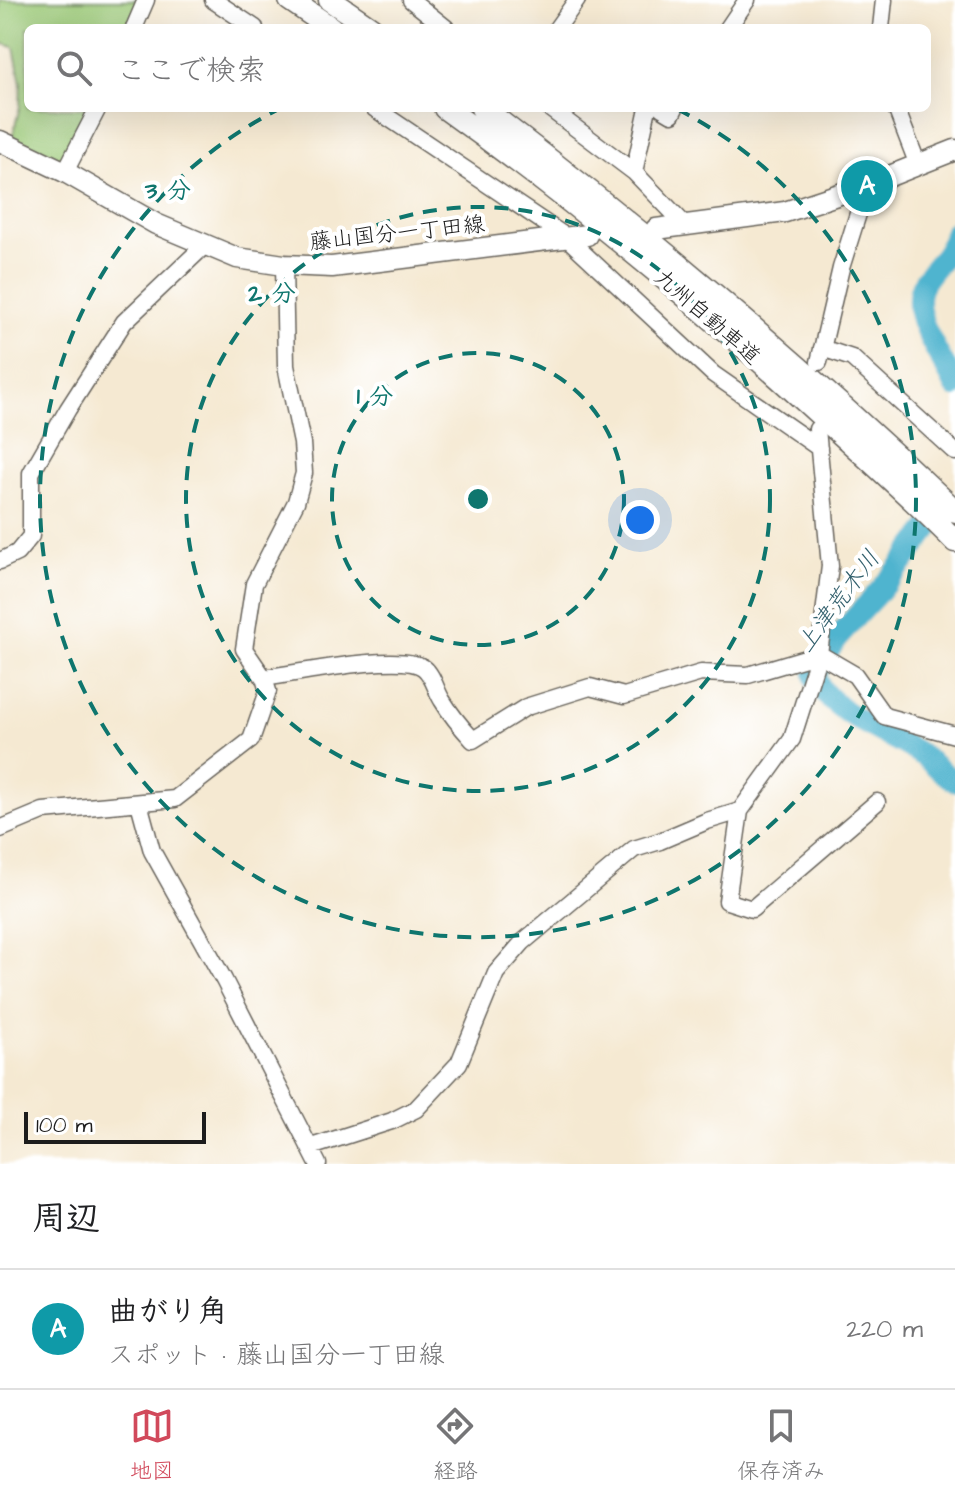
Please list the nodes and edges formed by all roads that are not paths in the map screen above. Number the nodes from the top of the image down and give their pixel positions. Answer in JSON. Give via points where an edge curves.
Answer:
{"nodes":[{"id":1,"x":146,"y":0,"type":"edge"},
{"id":2,"x":213,"y":0,"type":"edge"},
{"id":3,"x":290,"y":0,"type":"edge"},
{"id":4,"x":330,"y":0,"type":"edge"},
{"id":5,"x":411,"y":0,"type":"edge"},
{"id":6,"x":577,"y":0,"type":"edge"},
{"id":7,"x":747,"y":0,"type":"edge"},
{"id":8,"x":884,"y":0,"type":"edge"},
{"id":9,"x":136,"y":24,"type":"edge"},
{"id":10,"x":249,"y":24,"type":"edge"},
{"id":11,"x":325,"y":24,"type":"edge"},
{"id":12,"x":365,"y":24,"type":"edge"},
{"id":13,"x":441,"y":24,"type":"edge"},
{"id":14,"x":560,"y":24,"type":"edge"},
{"id":15,"x":731,"y":24,"type":"edge"},
{"id":16,"x":881,"y":24,"type":"edge"},
{"id":17,"x":96,"y":112,"type":"edge"},
{"id":18,"x":380,"y":112,"type":"edge"},
{"id":19,"x":450,"y":112,"type":"edge"},
{"id":20,"x":487,"y":112,"type":"edge"},
{"id":21,"x":554,"y":112,"type":"edge"},
{"id":22,"x":647,"y":112,"type":"edge"},
{"id":23,"x":898,"y":112,"type":"edge"},
{"id":24,"x":0,"y":141,"type":"edge"},
{"id":25,"x":955,"y":150,"type":"edge"},
{"id":26,"x":918,"y":165,"type":"junction"},
{"id":27,"x":65,"y":172,"type":"junction"},
{"id":28,"x":634,"y":172,"type":"junction"},
{"id":29,"x":867,"y":185,"type":"junction"},
{"id":30,"x":686,"y":226,"type":"junction"},
{"id":31,"x":656,"y":229,"type":"dead end"},
{"id":32,"x":587,"y":235,"type":"dead end"},
{"id":33,"x":566,"y":237,"type":"junction"},
{"id":34,"x":205,"y":245,"type":"junction"},
{"id":35,"x":284,"y":265,"type":"junction"},
{"id":36,"x":817,"y":429,"type":"dead end"},
{"id":37,"x":819,"y":448,"type":"junction"},
{"id":38,"x":955,"y":452,"type":"edge"},
{"id":39,"x":955,"y":511,"type":"edge"},
{"id":40,"x":955,"y":541,"type":"edge"},
{"id":41,"x":0,"y":561,"type":"edge"},
{"id":42,"x":819,"y":654,"type":"junction"},
{"id":43,"x":264,"y":678,"type":"junction"},
{"id":44,"x":955,"y":735,"type":"edge"},
{"id":45,"x":877,"y":802,"type":"dead end"},
{"id":46,"x":139,"y":803,"type":"junction"},
{"id":47,"x":740,"y":811,"type":"junction"},
{"id":48,"x":0,"y":829,"type":"edge"},
{"id":49,"x":311,"y":1147,"type":"junction"},
{"id":50,"x":318,"y":1164,"type":"edge"}],
"edges":[{"from":1,"to":9,"type":"street"},
{"from":2,"to":10,"type":"street"},
{"from":3,"to":11,"type":"highway"},
{"from":4,"to":12,"type":"highway"},
{"from":5,"to":13,"type":"street"},
{"from":6,"to":14,"type":"street"},
{"from":7,"to":15,"type":"street"},
{"from":8,"to":16,"type":"street"},
{"from":17,"to":27,"type":"street"},
{"from":18,"to":33,"type":"street"},
{"from":19,"to":40,"type":"highway","name":"九州自動車道","via":[[649,266],[763,363]]},
{"from":20,"to":39,"type":"highway","name":"九州自動車道","via":[[778,347]]},
{"from":21,"to":28,"type":"street"},
{"from":22,"to":28,"type":"street"},
{"from":23,"to":26,"type":"street"},
{"from":24,"to":27,"type":"main road","name":"藤山国分一丁田線"},
{"from":25,"to":26,"type":"main road"},
{"from":26,"to":29,"type":"main road"},
{"from":27,"to":34,"type":"main road","name":"藤山国分一丁田線","via":[[156,224]]},
{"from":28,"to":30,"type":"street"},
{"from":29,"to":30,"type":"main road","via":[[785,212]]},
{"from":29,"to":38,"type":"street","via":[[821,355],[852,358]]},
{"from":30,"to":31,"type":"main road"},
{"from":32,"to":33,"type":"main road","name":"藤山国分一丁田線"},
{"from":33,"to":35,"type":"main road","name":"藤山国分一丁田線","via":[[332,267]]},
{"from":33,"to":37,"type":"street","via":[[713,374]]},
{"from":34,"to":35,"type":"main road","name":"藤山国分一丁田線","via":[[237,258]]},
{"from":34,"to":41,"type":"street","via":[[124,322],[31,473],[31,536],[17,553]]},
{"from":35,"to":43,"type":"street","via":[[286,366],[304,473],[296,502],[254,584],[244,649]]},
{"from":36,"to":37,"type":"street"},
{"from":37,"to":42,"type":"street","via":[[830,566]]},
{"from":42,"to":43,"type":"street","via":[[748,675],[701,673],[624,696],[590,687],[526,707],[473,740],[440,698],[426,669],[414,662],[392,660]]},
{"from":42,"to":44,"type":"street","via":[[855,675],[884,716]]},
{"from":42,"to":47,"type":"street","via":[[792,739]]},
{"from":43,"to":46,"type":"street","via":[[268,691],[251,740],[175,799]]},
{"from":45,"to":47,"type":"street","via":[[752,909],[727,901]]},
{"from":46,"to":48,"type":"street","via":[[43,811]]},
{"from":46,"to":49,"type":"street","via":[[152,851]]},
{"from":47,"to":49,"type":"street","via":[[634,849],[523,942],[496,973],[459,1063],[416,1109]]},
{"from":49,"to":50,"type":"street"}]}
